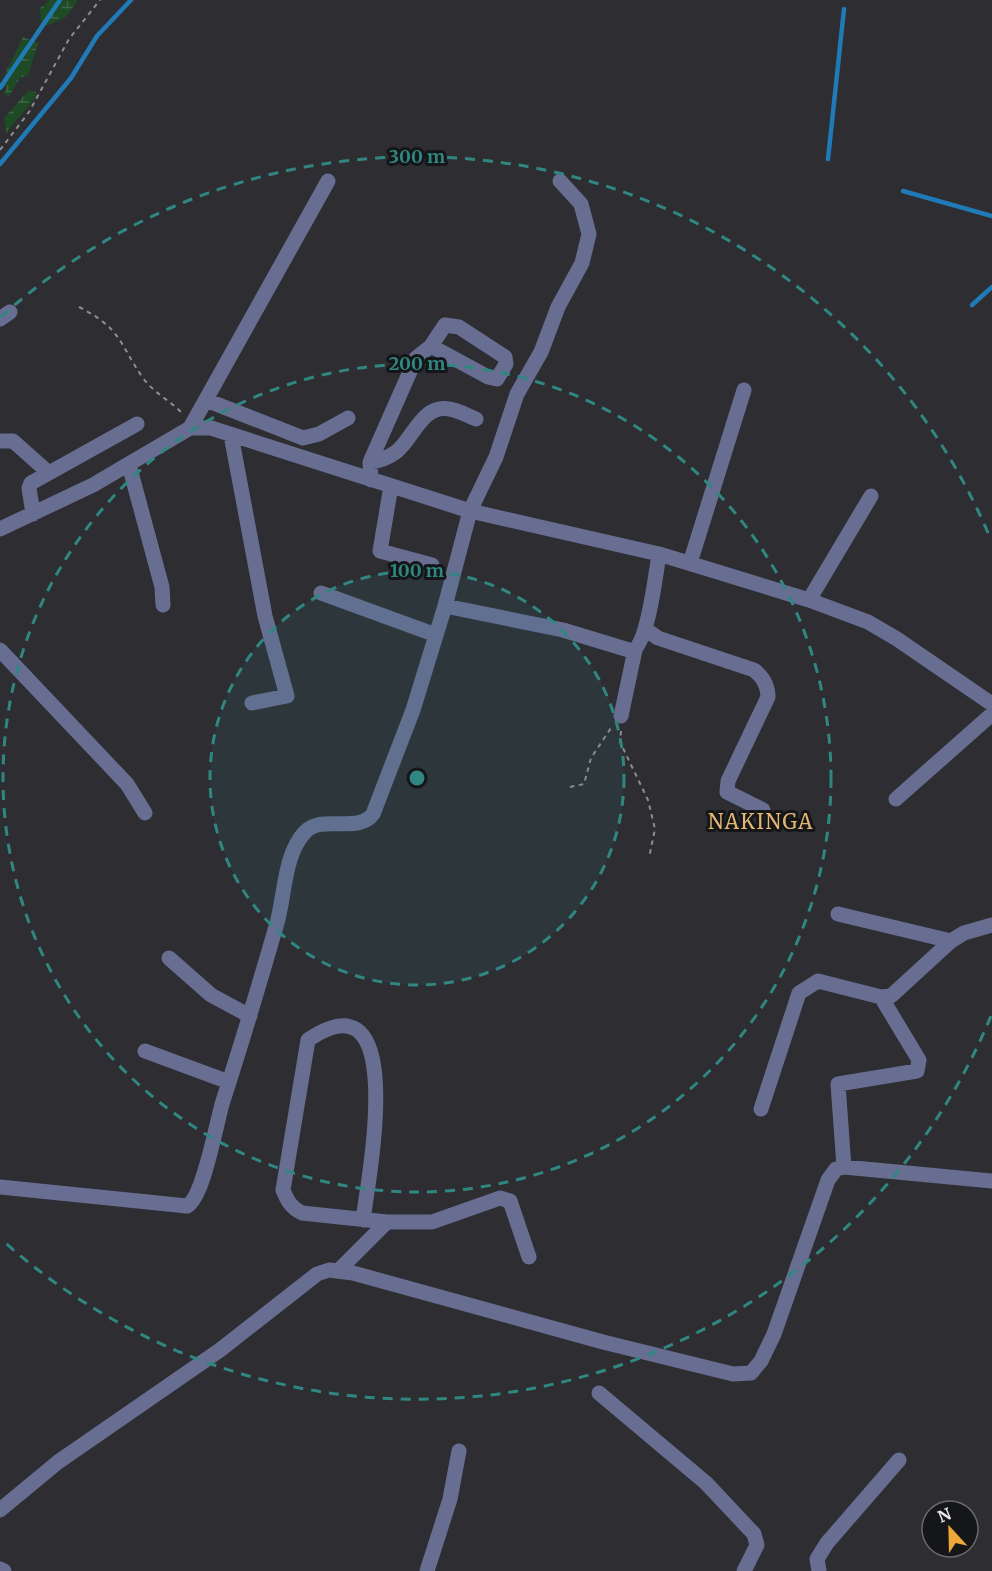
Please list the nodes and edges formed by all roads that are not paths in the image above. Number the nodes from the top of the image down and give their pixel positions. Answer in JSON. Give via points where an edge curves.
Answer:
{"nodes":[{"id":1,"x":328,"y":181,"type":"dead end"},
{"id":2,"x":560,"y":181,"type":"dead end"},
{"id":3,"x":431,"y":346,"type":"junction"},
{"id":4,"x":744,"y":390,"type":"dead end"},
{"id":5,"x":206,"y":400,"type":"junction"},
{"id":6,"x":348,"y":418,"type":"dead end"},
{"id":7,"x":476,"y":419,"type":"dead end"},
{"id":8,"x":137,"y":424,"type":"dead end"},
{"id":9,"x":190,"y":428,"type":"junction"},
{"id":10,"x":231,"y":435,"type":"junction"},
{"id":11,"x":0,"y":441,"type":"edge"},
{"id":12,"x":370,"y":462,"type":"junction"},
{"id":13,"x":129,"y":465,"type":"junction"},
{"id":14,"x":49,"y":473,"type":"junction"},
{"id":15,"x":371,"y":480,"type":"junction"},
{"id":16,"x":390,"y":486,"type":"junction"},
{"id":17,"x":872,"y":496,"type":"dead end"},
{"id":18,"x":470,"y":512,"type":"junction"},
{"id":19,"x":33,"y":514,"type":"junction"},
{"id":20,"x":0,"y":529,"type":"edge"},
{"id":21,"x":659,"y":554,"type":"junction"},
{"id":22,"x":690,"y":563,"type":"junction"},
{"id":23,"x":432,"y":565,"type":"dead end"},
{"id":24,"x":321,"y":594,"type":"dead end"},
{"id":25,"x":809,"y":600,"type":"junction"},
{"id":26,"x":163,"y":605,"type":"dead end"},
{"id":27,"x":445,"y":606,"type":"junction"},
{"id":28,"x":645,"y":628,"type":"junction"},
{"id":29,"x":436,"y":635,"type":"junction"},
{"id":30,"x":0,"y":650,"type":"edge"},
{"id":31,"x":635,"y":650,"type":"junction"},
{"id":32,"x":252,"y":704,"type":"dead end"},
{"id":33,"x":992,"y":704,"type":"edge"},
{"id":34,"x":992,"y":714,"type":"edge"},
{"id":35,"x":621,"y":716,"type":"road end"},
{"id":36,"x":896,"y":799,"type":"dead end"},
{"id":37,"x":763,"y":810,"type":"dead end"},
{"id":38,"x":146,"y":813,"type":"dead end"},
{"id":39,"x":838,"y":914,"type":"dead end"},
{"id":40,"x":992,"y":925,"type":"edge"},
{"id":41,"x":951,"y":941,"type":"junction"},
{"id":42,"x":169,"y":958,"type":"dead end"},
{"id":43,"x":881,"y":997,"type":"junction"},
{"id":44,"x":250,"y":1016,"type":"junction"},
{"id":45,"x":145,"y":1051,"type":"dead end"},
{"id":46,"x":229,"y":1082,"type":"junction"},
{"id":47,"x":761,"y":1109,"type":"dead end"},
{"id":48,"x":844,"y":1167,"type":"junction"},
{"id":49,"x":992,"y":1181,"type":"edge"},
{"id":50,"x":0,"y":1187,"type":"edge"},
{"id":51,"x":363,"y":1220,"type":"junction"},
{"id":52,"x":387,"y":1222,"type":"junction"},
{"id":53,"x":529,"y":1257,"type":"dead end"},
{"id":54,"x":339,"y":1270,"type":"junction"},
{"id":55,"x":599,"y":1393,"type":"dead end"},
{"id":56,"x":459,"y":1451,"type":"dead end"},
{"id":57,"x":899,"y":1460,"type":"dead end"},
{"id":58,"x":0,"y":1510,"type":"edge"},
{"id":59,"x":427,"y":1571,"type":"edge"},
{"id":60,"x":744,"y":1571,"type":"edge"},
{"id":61,"x":819,"y":1571,"type":"edge"}],
"edges":[{"from":1,"to":5,"type":"street"},
{"from":2,"to":18,"type":"street","via":[[581,204],[589,234],[582,262],[517,394],[496,457]]},
{"from":3,"to":3,"type":"street","via":[[497,379],[506,364],[505,357],[459,327],[445,325]]},
{"from":3,"to":12,"type":"street","via":[[416,358]]},
{"from":4,"to":22,"type":"street"},
{"from":5,"to":6,"type":"street","via":[[303,438]]},
{"from":5,"to":9,"type":"street"},
{"from":7,"to":12,"type":"street","via":[[448,408],[435,410],[398,451]]},
{"from":8,"to":14,"type":"street"},
{"from":9,"to":10,"type":"street","via":[[211,428]]},
{"from":9,"to":13,"type":"street"},
{"from":10,"to":15,"type":"street"},
{"from":10,"to":32,"type":"street","via":[[266,616],[287,696]]},
{"from":11,"to":14,"type":"street","via":[[13,441]]},
{"from":12,"to":15,"type":"street"},
{"from":13,"to":19,"type":"street"},
{"from":13,"to":26,"type":"street","via":[[162,587]]},
{"from":14,"to":19,"type":"street","via":[[31,483]]},
{"from":15,"to":16,"type":"street"},
{"from":16,"to":18,"type":"street"},
{"from":16,"to":23,"type":"street","via":[[380,551]]},
{"from":17,"to":25,"type":"street"},
{"from":18,"to":21,"type":"street"},
{"from":18,"to":27,"type":"street"},
{"from":19,"to":20,"type":"street"},
{"from":21,"to":22,"type":"street"},
{"from":21,"to":28,"type":"street"},
{"from":22,"to":25,"type":"street"},
{"from":24,"to":29,"type":"street"},
{"from":25,"to":33,"type":"street","via":[[868,622]]},
{"from":27,"to":29,"type":"street"},
{"from":27,"to":31,"type":"street","via":[[508,617]]},
{"from":28,"to":31,"type":"street"},
{"from":28,"to":37,"type":"street","via":[[658,638],[754,669],[760,675],[768,697],[728,781],[727,792]]},
{"from":29,"to":44,"type":"street","via":[[413,710],[372,814],[364,822],[315,826],[303,833],[291,861]]},
{"from":30,"to":38,"type":"street","via":[[127,784]]},
{"from":31,"to":35,"type":"street"},
{"from":34,"to":36,"type":"street"},
{"from":39,"to":41,"type":"street"},
{"from":40,"to":41,"type":"street"},
{"from":41,"to":43,"type":"street","via":[[896,993]]},
{"from":42,"to":44,"type":"street","via":[[211,995]]},
{"from":43,"to":47,"type":"street","via":[[818,981],[799,993]]},
{"from":43,"to":48,"type":"street","via":[[919,1060],[917,1071],[838,1084]]},
{"from":44,"to":46,"type":"street"},
{"from":45,"to":46,"type":"street"},
{"from":46,"to":50,"type":"street","via":[[197,1195],[187,1206]]},
{"from":48,"to":49,"type":"street"},
{"from":48,"to":54,"type":"street","via":[[836,1169],[828,1180],[774,1334],[751,1373],[732,1374],[603,1342]]},
{"from":51,"to":51,"type":"street","via":[[302,1213],[287,1200],[283,1190],[308,1040],[320,1031],[340,1026],[356,1029],[366,1040],[375,1066],[378,1094]]},
{"from":51,"to":52,"type":"street"},
{"from":52,"to":53,"type":"street","via":[[432,1222],[500,1198],[510,1201]]},
{"from":52,"to":54,"type":"street"},
{"from":54,"to":58,"type":"street","via":[[317,1274],[220,1350],[58,1462]]},
{"from":55,"to":60,"type":"street","via":[[706,1483],[754,1534],[757,1545]]},
{"from":56,"to":59,"type":"street","via":[[450,1499]]},
{"from":57,"to":61,"type":"street","via":[[827,1543],[817,1559]]}]}
